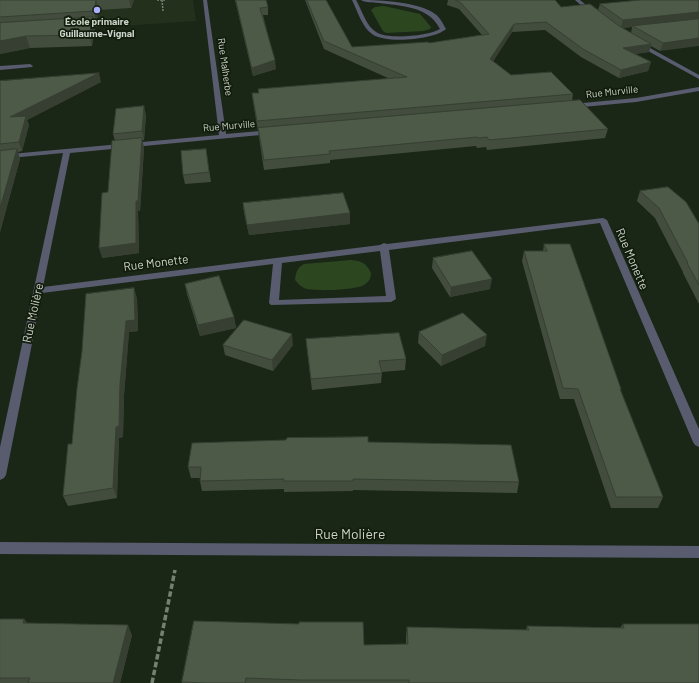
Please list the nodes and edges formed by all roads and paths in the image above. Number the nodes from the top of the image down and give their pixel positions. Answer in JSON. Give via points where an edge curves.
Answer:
{"nodes":[{"id":1,"x":157,"y":0,"type":"edge"},
{"id":2,"x":162,"y":0,"type":"edge"},
{"id":3,"x":165,"y":0,"type":"edge"},
{"id":4,"x":205,"y":0,"type":"edge"},
{"id":5,"x":354,"y":0,"type":"edge"},
{"id":6,"x":363,"y":0,"type":"edge"},
{"id":7,"x":578,"y":0,"type":"edge"},
{"id":8,"x":163,"y":12,"type":"dead end"},
{"id":9,"x":597,"y":16,"type":"edge"},
{"id":10,"x":108,"y":20,"type":"dead end"},
{"id":11,"x":78,"y":26,"type":"edge"},
{"id":12,"x":631,"y":39,"type":"edge"},
{"id":13,"x":30,"y":66,"type":"dead end"},
{"id":14,"x":0,"y":68,"type":"edge"},
{"id":15,"x":699,"y":77,"type":"edge"},
{"id":16,"x":699,"y":89,"type":"edge"},
{"id":17,"x":568,"y":106,"type":"edge"},
{"id":18,"x":278,"y":132,"type":"edge"},
{"id":19,"x":223,"y":137,"type":"junction"},
{"id":20,"x":67,"y":151,"type":"junction"},
{"id":21,"x":0,"y":156,"type":"edge"},
{"id":22,"x":384,"y":246,"type":"junction"},
{"id":23,"x":278,"y":260,"type":"junction"},
{"id":24,"x":38,"y":291,"type":"junction"},
{"id":25,"x":699,"y":442,"type":"edge"},
{"id":26,"x":0,"y":475,"type":"edge"},
{"id":27,"x":0,"y":548,"type":"edge"},
{"id":28,"x":699,"y":552,"type":"edge"},
{"id":29,"x":175,"y":570,"type":"dead end"},
{"id":30,"x":152,"y":683,"type":"edge"}],
"edges":[{"from":1,"to":2,"type":"path"},
{"from":2,"to":3,"type":"path"},
{"from":2,"to":8,"type":"path"},
{"from":4,"to":19,"type":"street","name":"Rue Malherbe"},
{"from":5,"to":6,"type":"street"},
{"from":5,"to":6,"type":"street","via":[[376,35],[396,38],[437,34],[443,29],[429,12],[386,2]]},
{"from":7,"to":9,"type":"street"},
{"from":10,"to":11,"type":"street","via":[[101,24]]},
{"from":12,"to":15,"type":"street"},
{"from":13,"to":14,"type":"street"},
{"from":16,"to":17,"type":"street","name":"Rue Murville","via":[[621,102]]},
{"from":18,"to":19,"type":"street","name":"Rue Murville"},
{"from":19,"to":20,"type":"street","name":"Rue Murville"},
{"from":20,"to":21,"type":"street","name":"Rue Murville"},
{"from":20,"to":24,"type":"street","name":"Rue Molière"},
{"from":22,"to":23,"type":"street","name":"Rue Monette"},
{"from":22,"to":23,"type":"street","via":[[391,299],[274,303]]},
{"from":22,"to":25,"type":"street","name":"Rue Monette","via":[[603,220]]},
{"from":23,"to":24,"type":"street","name":"Rue Monette"},
{"from":24,"to":26,"type":"street","name":"Rue Molière"},
{"from":27,"to":28,"type":"street","name":"Rue Molière"},
{"from":29,"to":30,"type":"path"}]}
